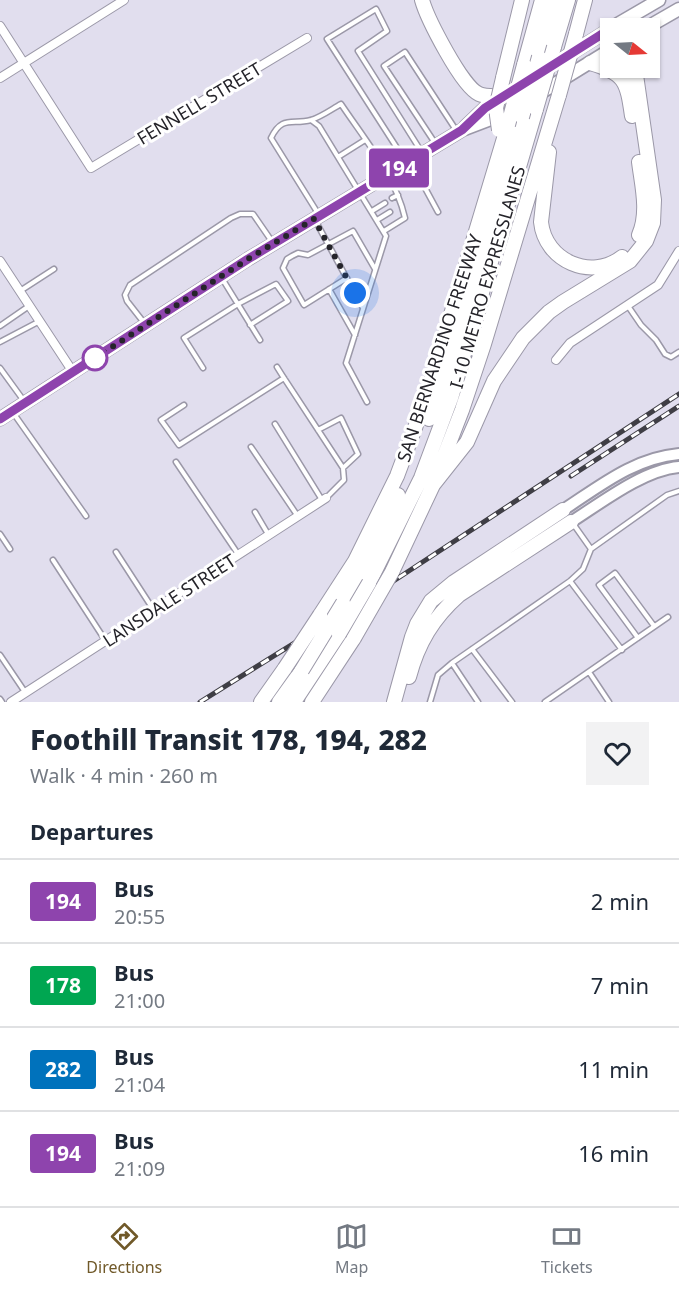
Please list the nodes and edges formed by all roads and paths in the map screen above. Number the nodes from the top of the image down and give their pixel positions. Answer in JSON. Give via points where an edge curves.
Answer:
{"nodes":[{"id":1,"x":124,"y":0,"type":"edge"},
{"id":2,"x":422,"y":0,"type":"edge"},
{"id":3,"x":522,"y":0,"type":"edge"},
{"id":4,"x":542,"y":0,"type":"edge"},
{"id":5,"x":555,"y":0,"type":"edge"},
{"id":6,"x":567,"y":0,"type":"edge"},
{"id":7,"x":585,"y":0,"type":"edge"},
{"id":8,"x":645,"y":0,"type":"edge"},
{"id":9,"x":658,"y":0,"type":"edge"},
{"id":10,"x":679,"y":9,"type":"edge"},
{"id":11,"x":637,"y":13,"type":"junction"},
{"id":12,"x":629,"y":18,"type":"edge"},
{"id":13,"x":660,"y":20,"type":"edge"},
{"id":14,"x":0,"y":26,"type":"edge"},
{"id":15,"x":600,"y":36,"type":"edge"},
{"id":16,"x":307,"y":38,"type":"dead end"},
{"id":17,"x":600,"y":56,"type":"edge"},
{"id":18,"x":23,"y":63,"type":"junction"},
{"id":19,"x":590,"y":63,"type":"junction"},
{"id":20,"x":0,"y":78,"type":"edge"},
{"id":21,"x":636,"y":78,"type":"edge"},
{"id":22,"x":502,"y":96,"type":"junction"},
{"id":23,"x":311,"y":120,"type":"junction"},
{"id":24,"x":551,"y":124,"type":"junction"},
{"id":25,"x":460,"y":131,"type":"junction"},
{"id":26,"x":503,"y":132,"type":"junction"},
{"id":27,"x":365,"y":140,"type":"junction"},
{"id":28,"x":437,"y":145,"type":"junction"},
{"id":29,"x":423,"y":154,"type":"junction"},
{"id":30,"x":338,"y":157,"type":"junction"},
{"id":31,"x":409,"y":162,"type":"junction"},
{"id":32,"x":389,"y":174,"type":"junction"},
{"id":33,"x":361,"y":192,"type":"junction"},
{"id":34,"x":398,"y":195,"type":"junction"},
{"id":35,"x":393,"y":198,"type":"dead end"},
{"id":36,"x":385,"y":203,"type":"dead end"},
{"id":37,"x":372,"y":211,"type":"junction"},
{"id":38,"x":390,"y":212,"type":"dead end"},
{"id":39,"x":438,"y":212,"type":"dead end"},
{"id":40,"x":317,"y":218,"type":"junction"},
{"id":41,"x":377,"y":220,"type":"junction"},
{"id":42,"x":384,"y":231,"type":"junction"},
{"id":43,"x":273,"y":244,"type":"junction"},
{"id":44,"x":328,"y":244,"type":"junction"},
{"id":45,"x":679,"y":251,"type":"edge"},
{"id":46,"x":1,"y":265,"type":"edge"},
{"id":47,"x":54,"y":269,"type":"dead end"},
{"id":48,"x":376,"y":269,"type":"junction"},
{"id":49,"x":221,"y":277,"type":"junction"},
{"id":50,"x":347,"y":278,"type":"junction"},
{"id":51,"x":329,"y":289,"type":"junction"},
{"id":52,"x":20,"y":291,"type":"junction"},
{"id":53,"x":237,"y":304,"type":"junction"},
{"id":54,"x":29,"y":306,"type":"junction"},
{"id":55,"x":628,"y":306,"type":"junction"},
{"id":56,"x":363,"y":309,"type":"junction"},
{"id":57,"x":39,"y":321,"type":"junction"},
{"id":58,"x":146,"y":325,"type":"junction"},
{"id":59,"x":250,"y":325,"type":"junction"},
{"id":60,"x":0,"y":326,"type":"edge"},
{"id":61,"x":355,"y":335,"type":"junction"},
{"id":62,"x":260,"y":340,"type":"dead end"},
{"id":63,"x":0,"y":342,"type":"edge"},
{"id":64,"x":679,"y":352,"type":"edge"},
{"id":65,"x":555,"y":360,"type":"dead end"},
{"id":66,"x":0,"y":368,"type":"edge"},
{"id":67,"x":203,"y":368,"type":"dead end"},
{"id":68,"x":277,"y":368,"type":"dead end"},
{"id":69,"x":73,"y":372,"type":"junction"},
{"id":70,"x":284,"y":378,"type":"junction"},
{"id":71,"x":367,"y":402,"type":"dead end"},
{"id":72,"x":26,"y":403,"type":"junction"},
{"id":73,"x":184,"y":405,"type":"dead end"},
{"id":74,"x":12,"y":411,"type":"junction"},
{"id":75,"x":0,"y":419,"type":"edge"},
{"id":76,"x":275,"y":424,"type":"dead end"},
{"id":77,"x":318,"y":430,"type":"junction"},
{"id":78,"x":251,"y":447,"type":"dead end"},
{"id":79,"x":679,"y":454,"type":"edge"},
{"id":80,"x":176,"y":462,"type":"dead end"},
{"id":81,"x":679,"y":467,"type":"edge"},
{"id":82,"x":343,"y":468,"type":"junction"},
{"id":83,"x":433,"y":485,"type":"junction"},
{"id":84,"x":679,"y":491,"type":"edge"},
{"id":85,"x":324,"y":499,"type":"junction"},
{"id":86,"x":563,"y":510,"type":"junction"},
{"id":87,"x":255,"y":512,"type":"dead end"},
{"id":88,"x":87,"y":516,"type":"dead end"},
{"id":89,"x":298,"y":516,"type":"junction"},
{"id":90,"x":571,"y":522,"type":"junction"},
{"id":91,"x":0,"y":534,"type":"edge"},
{"id":92,"x":269,"y":535,"type":"junction"},
{"id":93,"x":10,"y":549,"type":"dead end"},
{"id":94,"x":591,"y":549,"type":"junction"},
{"id":95,"x":116,"y":552,"type":"dead end"},
{"id":96,"x":239,"y":554,"type":"junction"},
{"id":97,"x":53,"y":560,"type":"dead end"},
{"id":98,"x":570,"y":581,"type":"junction"},
{"id":99,"x":154,"y":609,"type":"junction"},
{"id":100,"x":668,"y":617,"type":"dead end"},
{"id":101,"x":654,"y":626,"type":"junction"},
{"id":102,"x":638,"y":638,"type":"junction"},
{"id":103,"x":105,"y":641,"type":"junction"},
{"id":104,"x":472,"y":649,"type":"junction"},
{"id":105,"x":622,"y":650,"type":"junction"},
{"id":106,"x":0,"y":655,"type":"edge"},
{"id":107,"x":452,"y":663,"type":"junction"},
{"id":108,"x":589,"y":672,"type":"junction"},
{"id":109,"x":25,"y":693,"type":"junction"},
{"id":110,"x":11,"y":702,"type":"edge"},
{"id":111,"x":261,"y":702,"type":"edge"},
{"id":112,"x":279,"y":702,"type":"edge"},
{"id":113,"x":294,"y":702,"type":"edge"},
{"id":114,"x":312,"y":702,"type":"edge"},
{"id":115,"x":394,"y":702,"type":"edge"},
{"id":116,"x":403,"y":702,"type":"edge"},
{"id":117,"x":430,"y":702,"type":"edge"},
{"id":118,"x":478,"y":702,"type":"edge"},
{"id":119,"x":512,"y":702,"type":"edge"},
{"id":120,"x":545,"y":702,"type":"edge"},
{"id":121,"x":609,"y":702,"type":"edge"}],
"edges":[{"from":1,"to":18,"type":"street"},
{"from":2,"to":22,"type":"highway","via":[[429,22],[468,85],[479,94]]},
{"from":3,"to":26,"type":"highway","bridge":true,"via":[[496,108]]},
{"from":4,"to":26,"type":"highway","name":"SAN BERNARDINO FREEWAY","bridge":true},
{"from":5,"to":112,"type":"highway","name":"I-10 METRO EXPRESSLANES","bridge":true,"via":[[450,362],[409,470],[343,603]]},
{"from":6,"to":113,"type":"highway","name":"I-10 METRO EXPRESSLANES","bridge":true,"via":[[451,398],[421,478],[369,582]]},
{"from":7,"to":24,"type":"highway","name":"SAN BERNARDINO FREEWAY","bridge":true},
{"from":8,"to":11,"type":"main road"},
{"from":9,"to":11,"type":"main road"},
{"from":10,"to":13,"type":"main road"},
{"from":11,"to":12,"type":"main road"},
{"from":14,"to":18,"type":"street"},
{"from":15,"to":22,"type":"main road"},
{"from":16,"to":18,"type":"street","name":"FENNELL STREET","via":[[91,168]]},
{"from":17,"to":19,"type":"main road"},
{"from":18,"to":20,"type":"street"},
{"from":19,"to":24,"type":"highway","via":[[616,72],[624,81],[639,167],[644,221],[636,243],[616,261],[597,268],[572,264],[545,239],[541,222]]},
{"from":19,"to":25,"type":"main road","via":[[497,118]]},
{"from":21,"to":83,"type":"highway","via":[[654,200],[653,223],[646,241],[630,261],[549,312],[523,338],[494,381],[467,442]]},
{"from":22,"to":25,"type":"main road"},
{"from":23,"to":27,"type":"lane","via":[[341,104]]},
{"from":23,"to":30,"type":"lane"},
{"from":23,"to":40,"type":"lane","via":[[281,124],[271,138]]},
{"from":24,"to":83,"type":"highway","name":"SAN BERNARDINO FREEWAY","via":[[480,355]]},
{"from":25,"to":28,"type":"main road"},
{"from":25,"to":28,"type":"lane","via":[[405,52],[384,66]]},
{"from":26,"to":111,"type":"highway","name":"SAN BERNARDINO FREEWAY","bridge":true,"via":[[425,401],[397,476],[355,561]]},
{"from":27,"to":30,"type":"lane"},
{"from":27,"to":32,"type":"lane"},
{"from":28,"to":29,"type":"main road"},
{"from":29,"to":31,"type":"main road"},
{"from":29,"to":31,"type":"lane","via":[[358,51],[387,31],[376,9],[327,39]]},
{"from":30,"to":33,"type":"lane"},
{"from":31,"to":32,"type":"main road"},
{"from":31,"to":39,"type":"lane"},
{"from":32,"to":33,"type":"main road"},
{"from":32,"to":34,"type":"lane"},
{"from":33,"to":37,"type":"lane"},
{"from":33,"to":40,"type":"main road"},
{"from":34,"to":35,"type":"lane"},
{"from":34,"to":42,"type":"lane","via":[[405,218]]},
{"from":36,"to":37,"type":"lane"},
{"from":37,"to":41,"type":"lane"},
{"from":38,"to":41,"type":"lane"},
{"from":40,"to":43,"type":"main road"},
{"from":40,"to":44,"type":"lane"},
{"from":41,"to":42,"type":"lane"},
{"from":42,"to":48,"type":"lane"},
{"from":43,"to":49,"type":"main road"},
{"from":43,"to":58,"type":"lane","via":[[253,214],[231,218],[130,285],[125,295],[127,301]]},
{"from":44,"to":48,"type":"lane","via":[[353,231]]},
{"from":44,"to":50,"type":"lane"},
{"from":44,"to":51,"type":"lane","via":[[308,255],[292,256],[283,268],[304,305]]},
{"from":45,"to":55,"type":"street","via":[[658,285]]},
{"from":46,"to":52,"type":"street"},
{"from":47,"to":52,"type":"lane"},
{"from":48,"to":56,"type":"lane"},
{"from":49,"to":53,"type":"lane"},
{"from":49,"to":58,"type":"main road"},
{"from":50,"to":51,"type":"lane"},
{"from":50,"to":56,"type":"lane"},
{"from":51,"to":61,"type":"lane"},
{"from":52,"to":54,"type":"street"},
{"from":53,"to":59,"type":"lane"},
{"from":53,"to":59,"type":"lane","via":[[276,284],[288,301]]},
{"from":53,"to":67,"type":"lane","via":[[184,338]]},
{"from":54,"to":57,"type":"street"},
{"from":54,"to":60,"type":"lane"},
{"from":55,"to":64,"type":"lane","via":[[664,354],[671,357]]},
{"from":55,"to":65,"type":"street","via":[[570,343]]},
{"from":56,"to":61,"type":"lane"},
{"from":57,"to":63,"type":"lane"},
{"from":57,"to":69,"type":"street"},
{"from":58,"to":69,"type":"main road"},
{"from":59,"to":62,"type":"lane"},
{"from":61,"to":71,"type":"lane","via":[[346,363]]},
{"from":66,"to":72,"type":"lane"},
{"from":68,"to":70,"type":"lane"},
{"from":69,"to":72,"type":"main road"},
{"from":70,"to":73,"type":"lane","via":[[179,445],[161,420]]},
{"from":70,"to":77,"type":"lane"},
{"from":72,"to":74,"type":"main road"},
{"from":74,"to":75,"type":"main road"},
{"from":74,"to":88,"type":"lane"},
{"from":76,"to":85,"type":"lane"},
{"from":77,"to":82,"type":"lane"},
{"from":77,"to":82,"type":"lane","via":[[341,418],[358,454]]},
{"from":78,"to":89,"type":"lane"},
{"from":79,"to":86,"type":"street","via":[[637,464]]},
{"from":80,"to":96,"type":"lane"},
{"from":81,"to":90,"type":"street","via":[[643,477]]},
{"from":82,"to":85,"type":"lane","via":[[344,480]]},
{"from":83,"to":114,"type":"highway","name":"SAN BERNARDINO FREEWAY","bridge":true,"via":[[392,572]]},
{"from":84,"to":94,"type":"lane","via":[[667,495]]},
{"from":85,"to":89,"type":"street","name":"LANSDALE STREET"},
{"from":86,"to":90,"type":"lane"},
{"from":86,"to":115,"type":"highway","via":[[431,601],[417,624]]},
{"from":87,"to":92,"type":"lane"},
{"from":89,"to":92,"type":"street","name":"LANSDALE STREET"},
{"from":90,"to":94,"type":"lane"},
{"from":90,"to":116,"type":"highway","via":[[445,607],[422,640]]},
{"from":91,"to":93,"type":"lane"},
{"from":92,"to":96,"type":"street","name":"LANSDALE STREET"},
{"from":94,"to":98,"type":"lane","via":[[583,569]]},
{"from":95,"to":99,"type":"lane"},
{"from":96,"to":99,"type":"street","name":"LANSDALE STREET"},
{"from":97,"to":103,"type":"lane"},
{"from":98,"to":104,"type":"lane"},
{"from":98,"to":105,"type":"lane"},
{"from":99,"to":103,"type":"street","name":"LANSDALE STREET"},
{"from":100,"to":101,"type":"lane"},
{"from":101,"to":102,"type":"lane"},
{"from":101,"to":102,"type":"lane","via":[[615,573],[599,585]]},
{"from":102,"to":105,"type":"lane"},
{"from":103,"to":109,"type":"street","name":"LANSDALE STREET"},
{"from":104,"to":107,"type":"lane"},
{"from":104,"to":119,"type":"lane"},
{"from":105,"to":108,"type":"lane"},
{"from":106,"to":109,"type":"lane"},
{"from":107,"to":117,"type":"lane","via":[[438,675]]},
{"from":107,"to":118,"type":"lane"},
{"from":108,"to":120,"type":"lane"},
{"from":108,"to":121,"type":"lane"},
{"from":109,"to":110,"type":"street","name":"LANSDALE STREET"}]}
